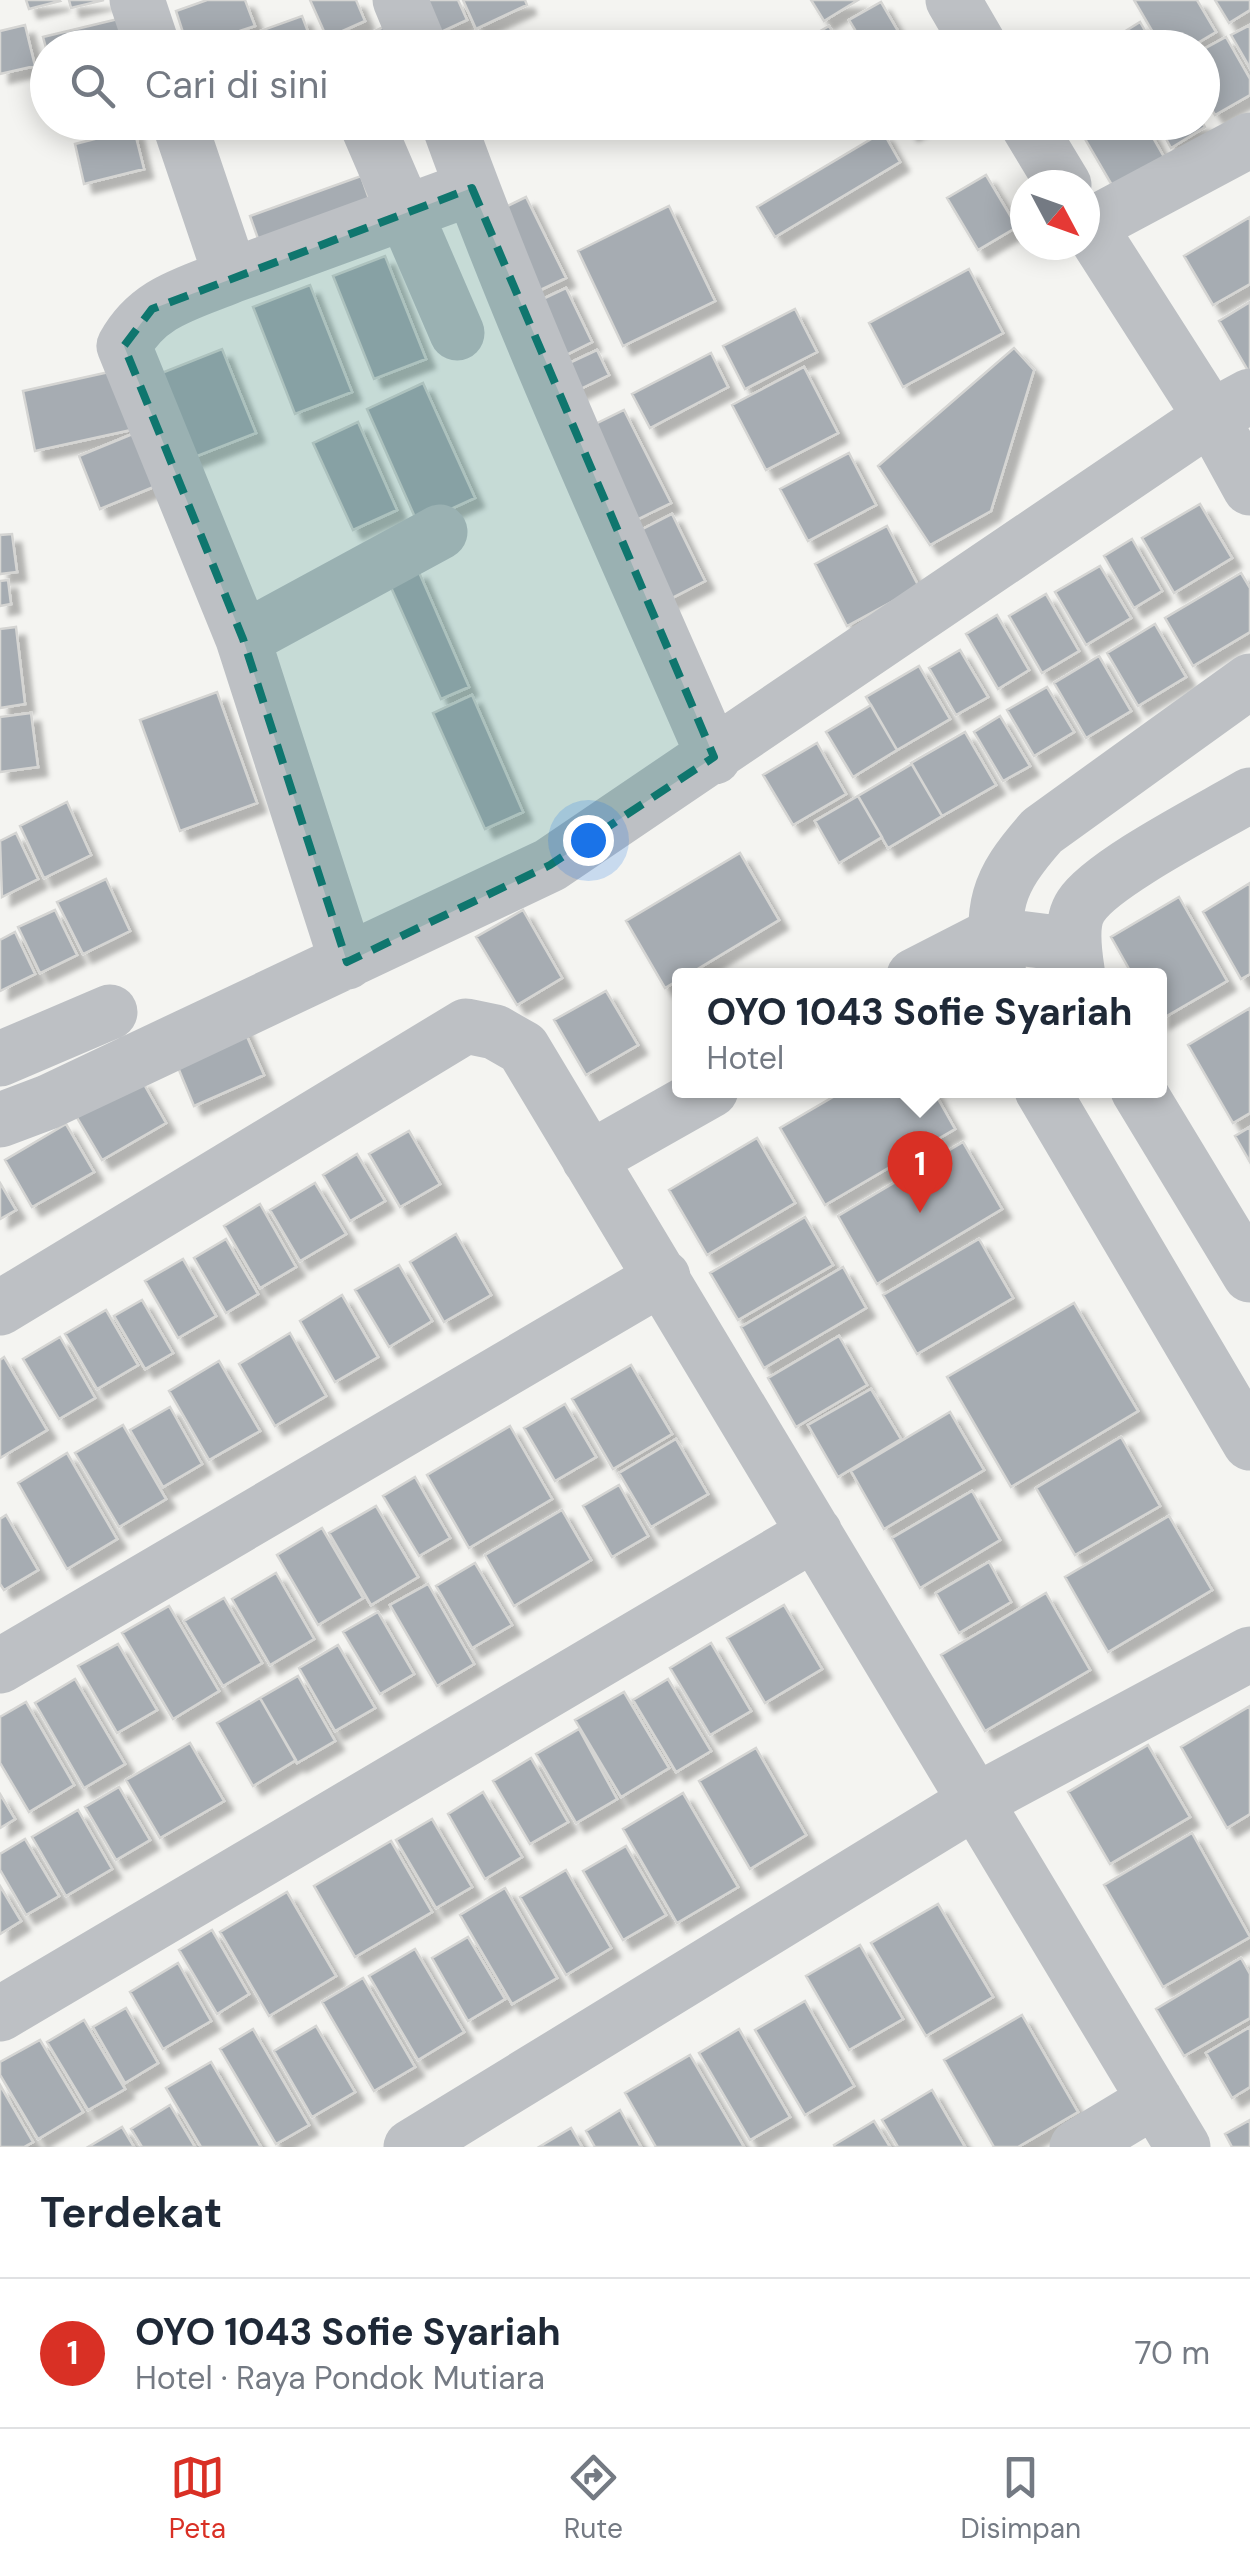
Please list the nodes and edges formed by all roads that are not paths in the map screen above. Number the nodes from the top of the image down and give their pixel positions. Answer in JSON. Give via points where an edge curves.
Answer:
{"nodes":[{"id":1,"x":137,"y":0,"type":"edge"},
{"id":2,"x":400,"y":0,"type":"edge"},
{"id":3,"x":148,"y":30,"type":"edge"},
{"id":4,"x":412,"y":30,"type":"edge"},
{"id":5,"x":185,"y":140,"type":"edge"},
{"id":6,"x":374,"y":140,"type":"edge"},
{"id":7,"x":455,"y":140,"type":"edge"},
{"id":8,"x":1037,"y":140,"type":"edge"},
{"id":9,"x":1250,"y":140,"type":"edge"},
{"id":10,"x":1055,"y":170,"type":"edge"},
{"id":11,"x":472,"y":188,"type":"junction"},
{"id":12,"x":1100,"y":201,"type":"edge"},
{"id":13,"x":407,"y":212,"type":"junction"},
{"id":14,"x":1100,"y":237,"type":"edge"},
{"id":15,"x":231,"y":276,"type":"junction"},
{"id":16,"x":457,"y":333,"type":"dead end"},
{"id":17,"x":1231,"y":407,"type":"edge"},
{"id":18,"x":1250,"y":488,"type":"edge"},
{"id":19,"x":440,"y":532,"type":"dead end"},
{"id":20,"x":244,"y":639,"type":"junction"},
{"id":21,"x":1250,"y":681,"type":"edge"},
{"id":22,"x":714,"y":757,"type":"junction"},
{"id":23,"x":1250,"y":795,"type":"edge"},
{"id":24,"x":996,"y":955,"type":"edge"},
{"id":25,"x":1076,"y":960,"type":"edge"},
{"id":26,"x":347,"y":962,"type":"junction"},
{"id":27,"x":945,"y":968,"type":"edge"},
{"id":28,"x":110,"y":1012,"type":"dead end"},
{"id":29,"x":0,"y":1059,"type":"edge"},
{"id":30,"x":696,"y":1098,"type":"edge"},
{"id":31,"x":1047,"y":1098,"type":"edge"},
{"id":32,"x":1143,"y":1098,"type":"edge"},
{"id":33,"x":0,"y":1120,"type":"edge"},
{"id":34,"x":589,"y":1159,"type":"junction"},
{"id":35,"x":1250,"y":1275,"type":"edge"},
{"id":36,"x":663,"y":1277,"type":"junction"},
{"id":37,"x":0,"y":1308,"type":"edge"},
{"id":38,"x":1250,"y":1443,"type":"edge"},
{"id":39,"x":815,"y":1533,"type":"junction"},
{"id":40,"x":1250,"y":1654,"type":"edge"},
{"id":41,"x":0,"y":1666,"type":"edge"},
{"id":42,"x":976,"y":1801,"type":"junction"},
{"id":43,"x":0,"y":2014,"type":"edge"},
{"id":44,"x":1154,"y":2100,"type":"junction"},
{"id":45,"x":411,"y":2147,"type":"edge"},
{"id":46,"x":1077,"y":2147,"type":"edge"},
{"id":47,"x":1182,"y":2147,"type":"edge"}],
"edges":[{"from":1,"to":3,"type":"street"},
{"from":2,"to":4,"type":"street"},
{"from":5,"to":15,"type":"street"},
{"from":6,"to":13,"type":"street"},
{"from":7,"to":11,"type":"street"},
{"from":8,"to":10,"type":"street"},
{"from":9,"to":12,"type":"street"},
{"from":11,"to":13,"type":"street"},
{"from":11,"to":22,"type":"street"},
{"from":13,"to":15,"type":"street"},
{"from":13,"to":16,"type":"street"},
{"from":14,"to":17,"type":"street"},
{"from":15,"to":20,"type":"street","via":[[152,309],[124,346]]},
{"from":17,"to":18,"type":"street"},
{"from":17,"to":22,"type":"street"},
{"from":19,"to":20,"type":"street"},
{"from":20,"to":26,"type":"street"},
{"from":21,"to":24,"type":"street","via":[[1042,832],[1016,860],[998,894]]},
{"from":22,"to":26,"type":"street","via":[[550,865]]},
{"from":23,"to":25,"type":"street","via":[[1105,882],[1078,908]]},
{"from":24,"to":25,"type":"street"},
{"from":24,"to":27,"type":"street"},
{"from":26,"to":33,"type":"street"},
{"from":28,"to":29,"type":"street"},
{"from":30,"to":34,"type":"street"},
{"from":31,"to":38,"type":"street"},
{"from":32,"to":35,"type":"street"},
{"from":34,"to":36,"type":"street"},
{"from":34,"to":37,"type":"street","via":[[523,1048],[466,1026]]},
{"from":36,"to":39,"type":"street"},
{"from":36,"to":41,"type":"street"},
{"from":39,"to":42,"type":"street"},
{"from":39,"to":43,"type":"street"},
{"from":40,"to":42,"type":"street"},
{"from":42,"to":44,"type":"street"},
{"from":42,"to":45,"type":"street"},
{"from":44,"to":46,"type":"street"},
{"from":44,"to":47,"type":"street"}]}
